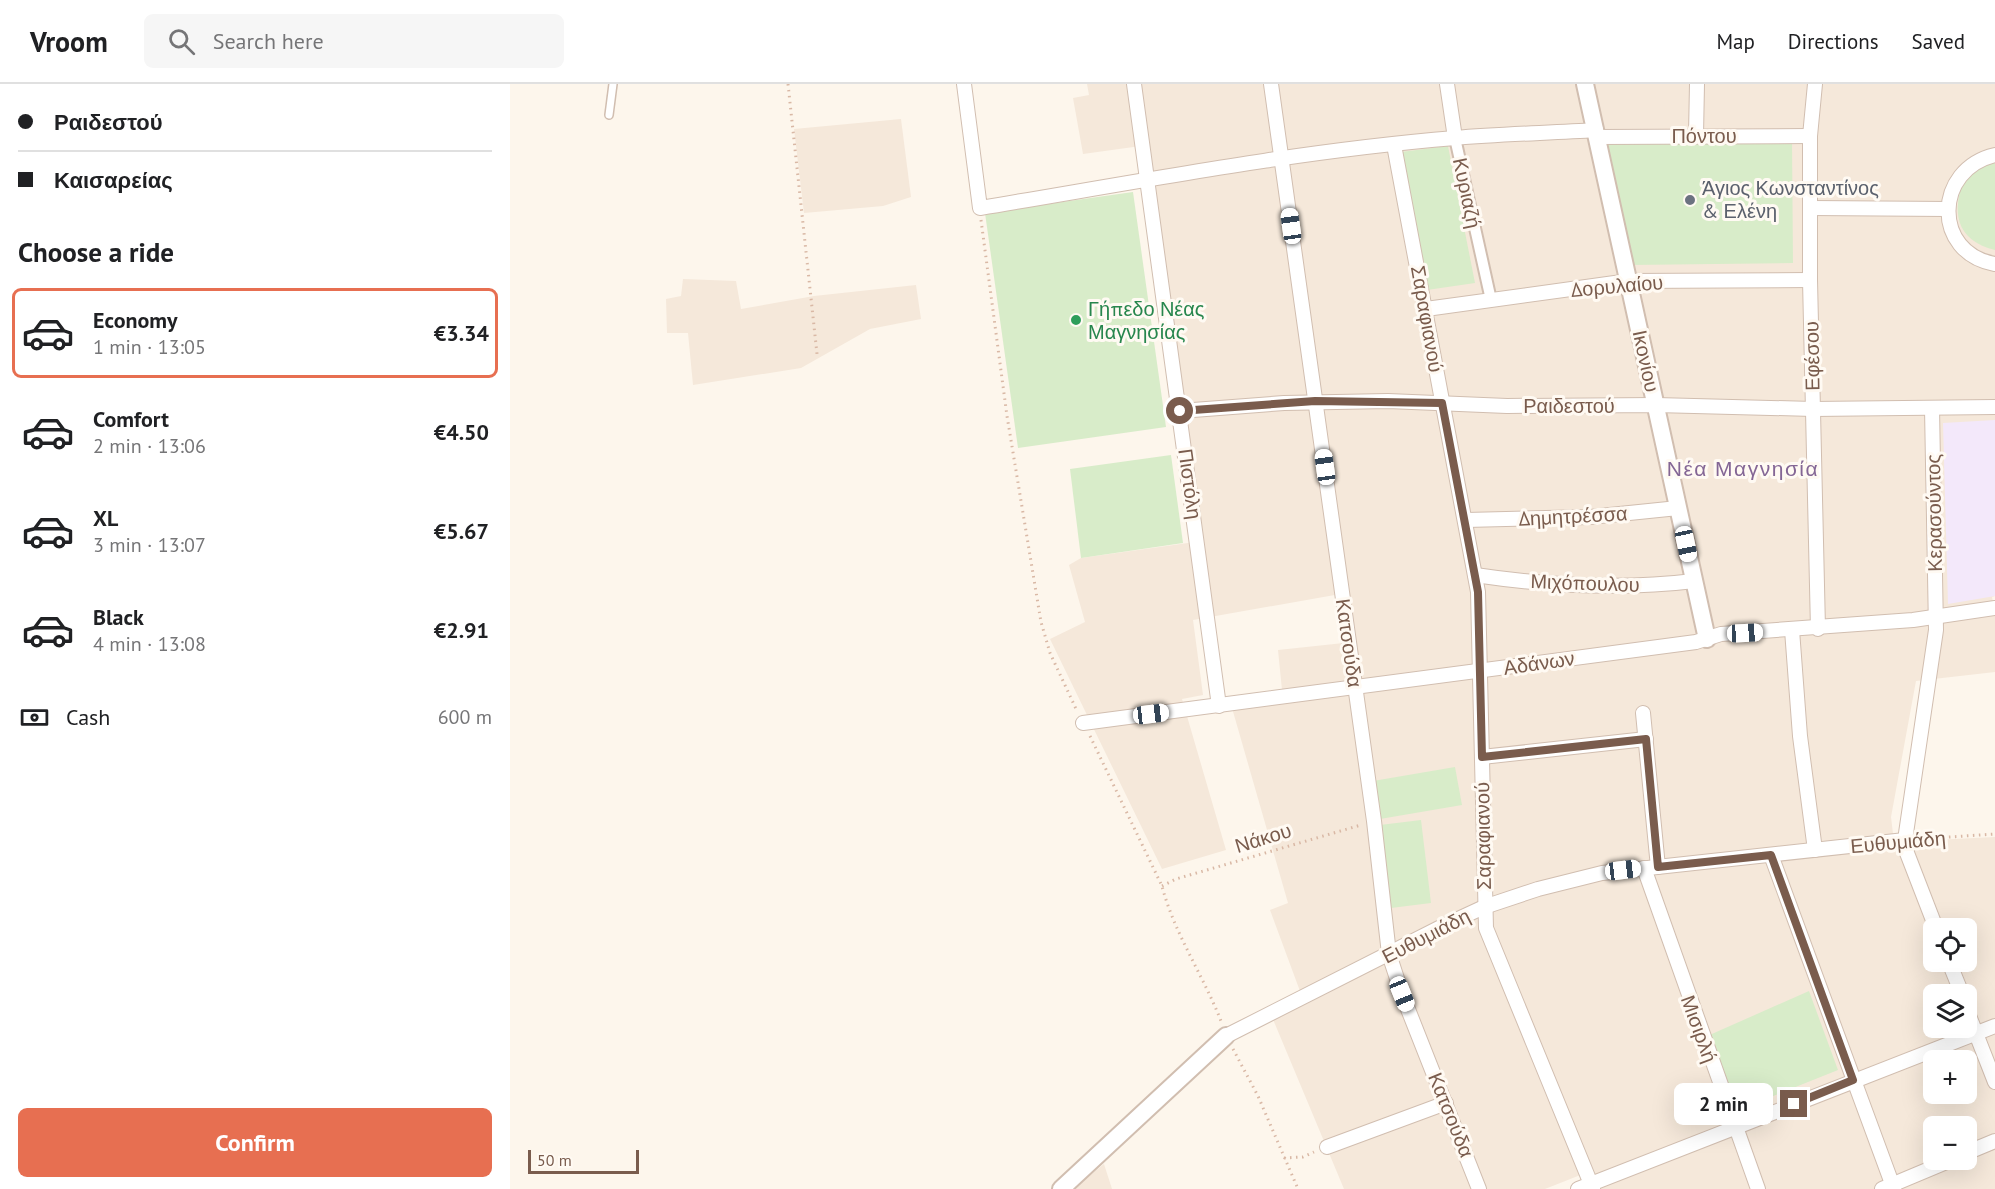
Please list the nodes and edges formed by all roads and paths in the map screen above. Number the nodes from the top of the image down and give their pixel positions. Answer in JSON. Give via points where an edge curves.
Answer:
{"nodes":[{"id":1,"x":613,"y":84,"type":"edge"},
{"id":2,"x":788,"y":84,"type":"edge"},
{"id":3,"x":964,"y":84,"type":"edge"},
{"id":4,"x":1134,"y":84,"type":"edge"},
{"id":5,"x":1271,"y":84,"type":"edge"},
{"id":6,"x":1447,"y":84,"type":"edge"},
{"id":7,"x":1586,"y":84,"type":"edge"},
{"id":8,"x":1697,"y":84,"type":"edge"},
{"id":9,"x":1815,"y":84,"type":"edge"},
{"id":10,"x":609,"y":115,"type":"dead end"},
{"id":11,"x":1596,"y":134,"type":"junction"},
{"id":12,"x":1696,"y":135,"type":"junction"},
{"id":13,"x":1810,"y":136,"type":"junction"},
{"id":14,"x":1455,"y":138,"type":"junction"},
{"id":15,"x":1394,"y":145,"type":"junction"},
{"id":16,"x":1995,"y":155,"type":"edge"},
{"id":17,"x":1281,"y":160,"type":"junction"},
{"id":18,"x":1149,"y":180,"type":"junction"},
{"id":19,"x":1810,"y":208,"type":"junction"},
{"id":20,"x":1948,"y":209,"type":"junction"},
{"id":21,"x":1995,"y":264,"type":"edge"},
{"id":22,"x":1810,"y":280,"type":"junction"},
{"id":23,"x":1629,"y":281,"type":"junction"},
{"id":24,"x":1491,"y":300,"type":"junction"},
{"id":25,"x":1426,"y":309,"type":"junction"},
{"id":26,"x":817,"y":354,"type":"dead end"},
{"id":27,"x":1315,"y":401,"type":"junction"},
{"id":28,"x":1442,"y":403,"type":"junction"},
{"id":29,"x":1656,"y":405,"type":"junction"},
{"id":30,"x":1995,"y":406,"type":"edge"},
{"id":31,"x":1932,"y":408,"type":"junction"},
{"id":32,"x":1812,"y":409,"type":"junction"},
{"id":33,"x":1180,"y":411,"type":"junction"},
{"id":34,"x":1678,"y":508,"type":"junction"},
{"id":35,"x":1467,"y":520,"type":"junction"},
{"id":36,"x":1475,"y":575,"type":"junction"},
{"id":37,"x":1694,"y":581,"type":"junction"},
{"id":38,"x":1995,"y":608,"type":"edge"},
{"id":39,"x":1936,"y":617,"type":"junction"},
{"id":40,"x":1818,"y":628,"type":"junction"},
{"id":41,"x":1792,"y":630,"type":"junction"},
{"id":42,"x":1707,"y":639,"type":"junction"},
{"id":43,"x":1481,"y":672,"type":"junction"},
{"id":44,"x":1356,"y":689,"type":"junction"},
{"id":45,"x":1219,"y":706,"type":"junction"},
{"id":46,"x":1643,"y":713,"type":"dead end"},
{"id":47,"x":1083,"y":723,"type":"dead end"},
{"id":48,"x":1646,"y":739,"type":"junction"},
{"id":49,"x":1482,"y":757,"type":"junction"},
{"id":50,"x":1374,"y":821,"type":"junction"},
{"id":51,"x":1995,"y":834,"type":"edge"},
{"id":52,"x":1905,"y":840,"type":"junction"},
{"id":53,"x":1815,"y":850,"type":"junction"},
{"id":54,"x":1771,"y":855,"type":"junction"},
{"id":55,"x":1651,"y":868,"type":"junction"},
{"id":56,"x":1162,"y":886,"type":"dead end"},
{"id":57,"x":1484,"y":907,"type":"junction"},
{"id":58,"x":1932,"y":918,"type":"edge"},
{"id":59,"x":1389,"y":954,"type":"junction"},
{"id":60,"x":1995,"y":1026,"type":"edge"},
{"id":61,"x":1977,"y":1033,"type":"edge"},
{"id":62,"x":1226,"y":1036,"type":"joint"},
{"id":63,"x":1977,"y":1036,"type":"edge"},
{"id":64,"x":1963,"y":1038,"type":"edge"},
{"id":65,"x":1853,"y":1080,"type":"junction"},
{"id":66,"x":1995,"y":1082,"type":"edge"},
{"id":67,"x":1446,"y":1103,"type":"junction"},
{"id":68,"x":1735,"y":1128,"type":"junction"},
{"id":69,"x":1995,"y":1141,"type":"edge"},
{"id":70,"x":1327,"y":1147,"type":"joint"},
{"id":71,"x":1977,"y":1148,"type":"edge"},
{"id":72,"x":1284,"y":1158,"type":"dead end"},
{"id":73,"x":1928,"y":1170,"type":"edge"},
{"id":74,"x":1588,"y":1187,"type":"edge"},
{"id":75,"x":1890,"y":1187,"type":"edge"},
{"id":76,"x":1061,"y":1189,"type":"edge"},
{"id":77,"x":1479,"y":1189,"type":"edge"},
{"id":78,"x":1758,"y":1189,"type":"edge"}],
"edges":[{"from":1,"to":10,"type":"lane"},
{"from":2,"to":26,"type":"path"},
{"from":3,"to":18,"type":"street","name":"Πόντου","via":[[980,208]]},
{"from":4,"to":18,"type":"street","name":"Πιστόλη"},
{"from":5,"to":17,"type":"street","name":"Κατσούδα"},
{"from":6,"to":14,"type":"street","name":"Κυριαζή"},
{"from":7,"to":11,"type":"street","name":"Ικονίου"},
{"from":8,"to":12,"type":"street"},
{"from":9,"to":13,"type":"street","name":"Εφέσου"},
{"from":11,"to":12,"type":"street","name":"Πόντου"},
{"from":11,"to":14,"type":"street","name":"Πόντου"},
{"from":11,"to":23,"type":"street","name":"Ικονίου"},
{"from":12,"to":13,"type":"street","name":"Πόντου"},
{"from":13,"to":19,"type":"street","name":"Εφέσου"},
{"from":14,"to":15,"type":"street","name":"Πόντου"},
{"from":14,"to":24,"type":"street","name":"Κυριαζή"},
{"from":15,"to":17,"type":"street","name":"Πόντου"},
{"from":15,"to":25,"type":"street","name":"Σαραφιανού"},
{"from":16,"to":20,"type":"street","via":[[1973,163],[1962,174],[1953,187]]},
{"from":17,"to":18,"type":"street","name":"Πόντου"},
{"from":17,"to":27,"type":"street","name":"Κατσούδα"},
{"from":18,"to":33,"type":"street","name":"Πιστόλη"},
{"from":19,"to":20,"type":"street"},
{"from":19,"to":22,"type":"street","name":"Εφέσου"},
{"from":20,"to":21,"type":"street","via":[[1959,243],[1976,257]]},
{"from":22,"to":23,"type":"street","name":"Δορυλαίου"},
{"from":22,"to":32,"type":"street","name":"Εφέσου"},
{"from":23,"to":24,"type":"street","name":"Δορυλαίου"},
{"from":23,"to":29,"type":"street","name":"Ικονίου"},
{"from":24,"to":25,"type":"street","name":"Δορυλαίου"},
{"from":25,"to":28,"type":"street","name":"Σαραφιανού"},
{"from":27,"to":28,"type":"street","name":"Ραιδεστού"},
{"from":27,"to":33,"type":"street","name":"Ραιδεστού"},
{"from":27,"to":44,"type":"street","name":"Κατσούδα"},
{"from":28,"to":29,"type":"street","name":"Ραιδεστού"},
{"from":28,"to":35,"type":"street","name":"Σαραφιανού"},
{"from":29,"to":32,"type":"street","name":"Ραιδεστού"},
{"from":29,"to":34,"type":"street","name":"Ικονίου"},
{"from":30,"to":31,"type":"street","name":"Ραιδεστού"},
{"from":31,"to":32,"type":"street","name":"Ραιδεστού"},
{"from":31,"to":39,"type":"street","name":"Κερασούντος"},
{"from":32,"to":40,"type":"street","name":"Εφέσου"},
{"from":33,"to":45,"type":"street","name":"Πιστόλη"},
{"from":34,"to":35,"type":"street","name":"Δημητρέσσα","via":[[1590,517]]},
{"from":34,"to":37,"type":"street","name":"Ικονίου"},
{"from":35,"to":36,"type":"street","name":"Σαραφιανού"},
{"from":36,"to":37,"type":"street","name":"Μιχόπουλου","via":[[1578,587]]},
{"from":36,"to":43,"type":"street","name":"Σαραφιανού"},
{"from":37,"to":42,"type":"street","name":"Ικονίου"},
{"from":38,"to":39,"type":"street","name":"Αδάνων"},
{"from":39,"to":40,"type":"street","name":"Αδάνων"},
{"from":39,"to":52,"type":"street","name":"Κερασούντος"},
{"from":40,"to":41,"type":"street","name":"Αδάνων"},
{"from":41,"to":42,"type":"street","name":"Αδάνων","via":[[1721,634]]},
{"from":41,"to":53,"type":"street","via":[[1800,736]]},
{"from":42,"to":43,"type":"street","name":"Αδάνων"},
{"from":43,"to":44,"type":"street","name":"Αδάνων"},
{"from":43,"to":49,"type":"street","name":"Σαραφιανού"},
{"from":44,"to":45,"type":"street","name":"Αδάνων"},
{"from":44,"to":50,"type":"street","name":"Κατσούδα"},
{"from":45,"to":47,"type":"street","name":"Αδάνων"},
{"from":46,"to":48,"type":"street","name":"Μισιρλή"},
{"from":48,"to":49,"type":"street"},
{"from":48,"to":55,"type":"street","name":"Μισιρλή"},
{"from":49,"to":57,"type":"street","name":"Σαραφιανού"},
{"from":50,"to":56,"type":"path","name":"Νάκου"},
{"from":50,"to":59,"type":"street","name":"Κατσούδα"},
{"from":51,"to":52,"type":"path","name":"Ευθυμιάδη"},
{"from":52,"to":53,"type":"street","name":"Ευθυμιάδη"},
{"from":52,"to":58,"type":"street"},
{"from":53,"to":54,"type":"street","name":"Ευθυμιάδη"},
{"from":54,"to":55,"type":"street","name":"Ευθυμιάδη"},
{"from":54,"to":65,"type":"street"},
{"from":55,"to":57,"type":"street","name":"Ευθυμιάδη","via":[[1602,873]]},
{"from":55,"to":68,"type":"street","name":"Μισιρλή"},
{"from":57,"to":59,"type":"street","name":"Ευθυμιάδη"},
{"from":57,"to":74,"type":"street","name":"Σαραφιανού","via":[[1486,928]]},
{"from":59,"to":62,"type":"street","name":"Ευθυμιάδη"},
{"from":59,"to":67,"type":"street","name":"Κατσούδα"},
{"from":60,"to":61,"type":"street"},
{"from":62,"to":76,"type":"street"},
{"from":63,"to":66,"type":"street"},
{"from":64,"to":65,"type":"street"},
{"from":65,"to":68,"type":"street"},
{"from":65,"to":75,"type":"street"},
{"from":67,"to":70,"type":"street"},
{"from":67,"to":77,"type":"street","name":"Κατσούδα"},
{"from":68,"to":74,"type":"street"},
{"from":68,"to":78,"type":"street","name":"Μισιρλή"},
{"from":69,"to":71,"type":"street"},
{"from":70,"to":72,"type":"path"},
{"from":73,"to":75,"type":"street"}]}
